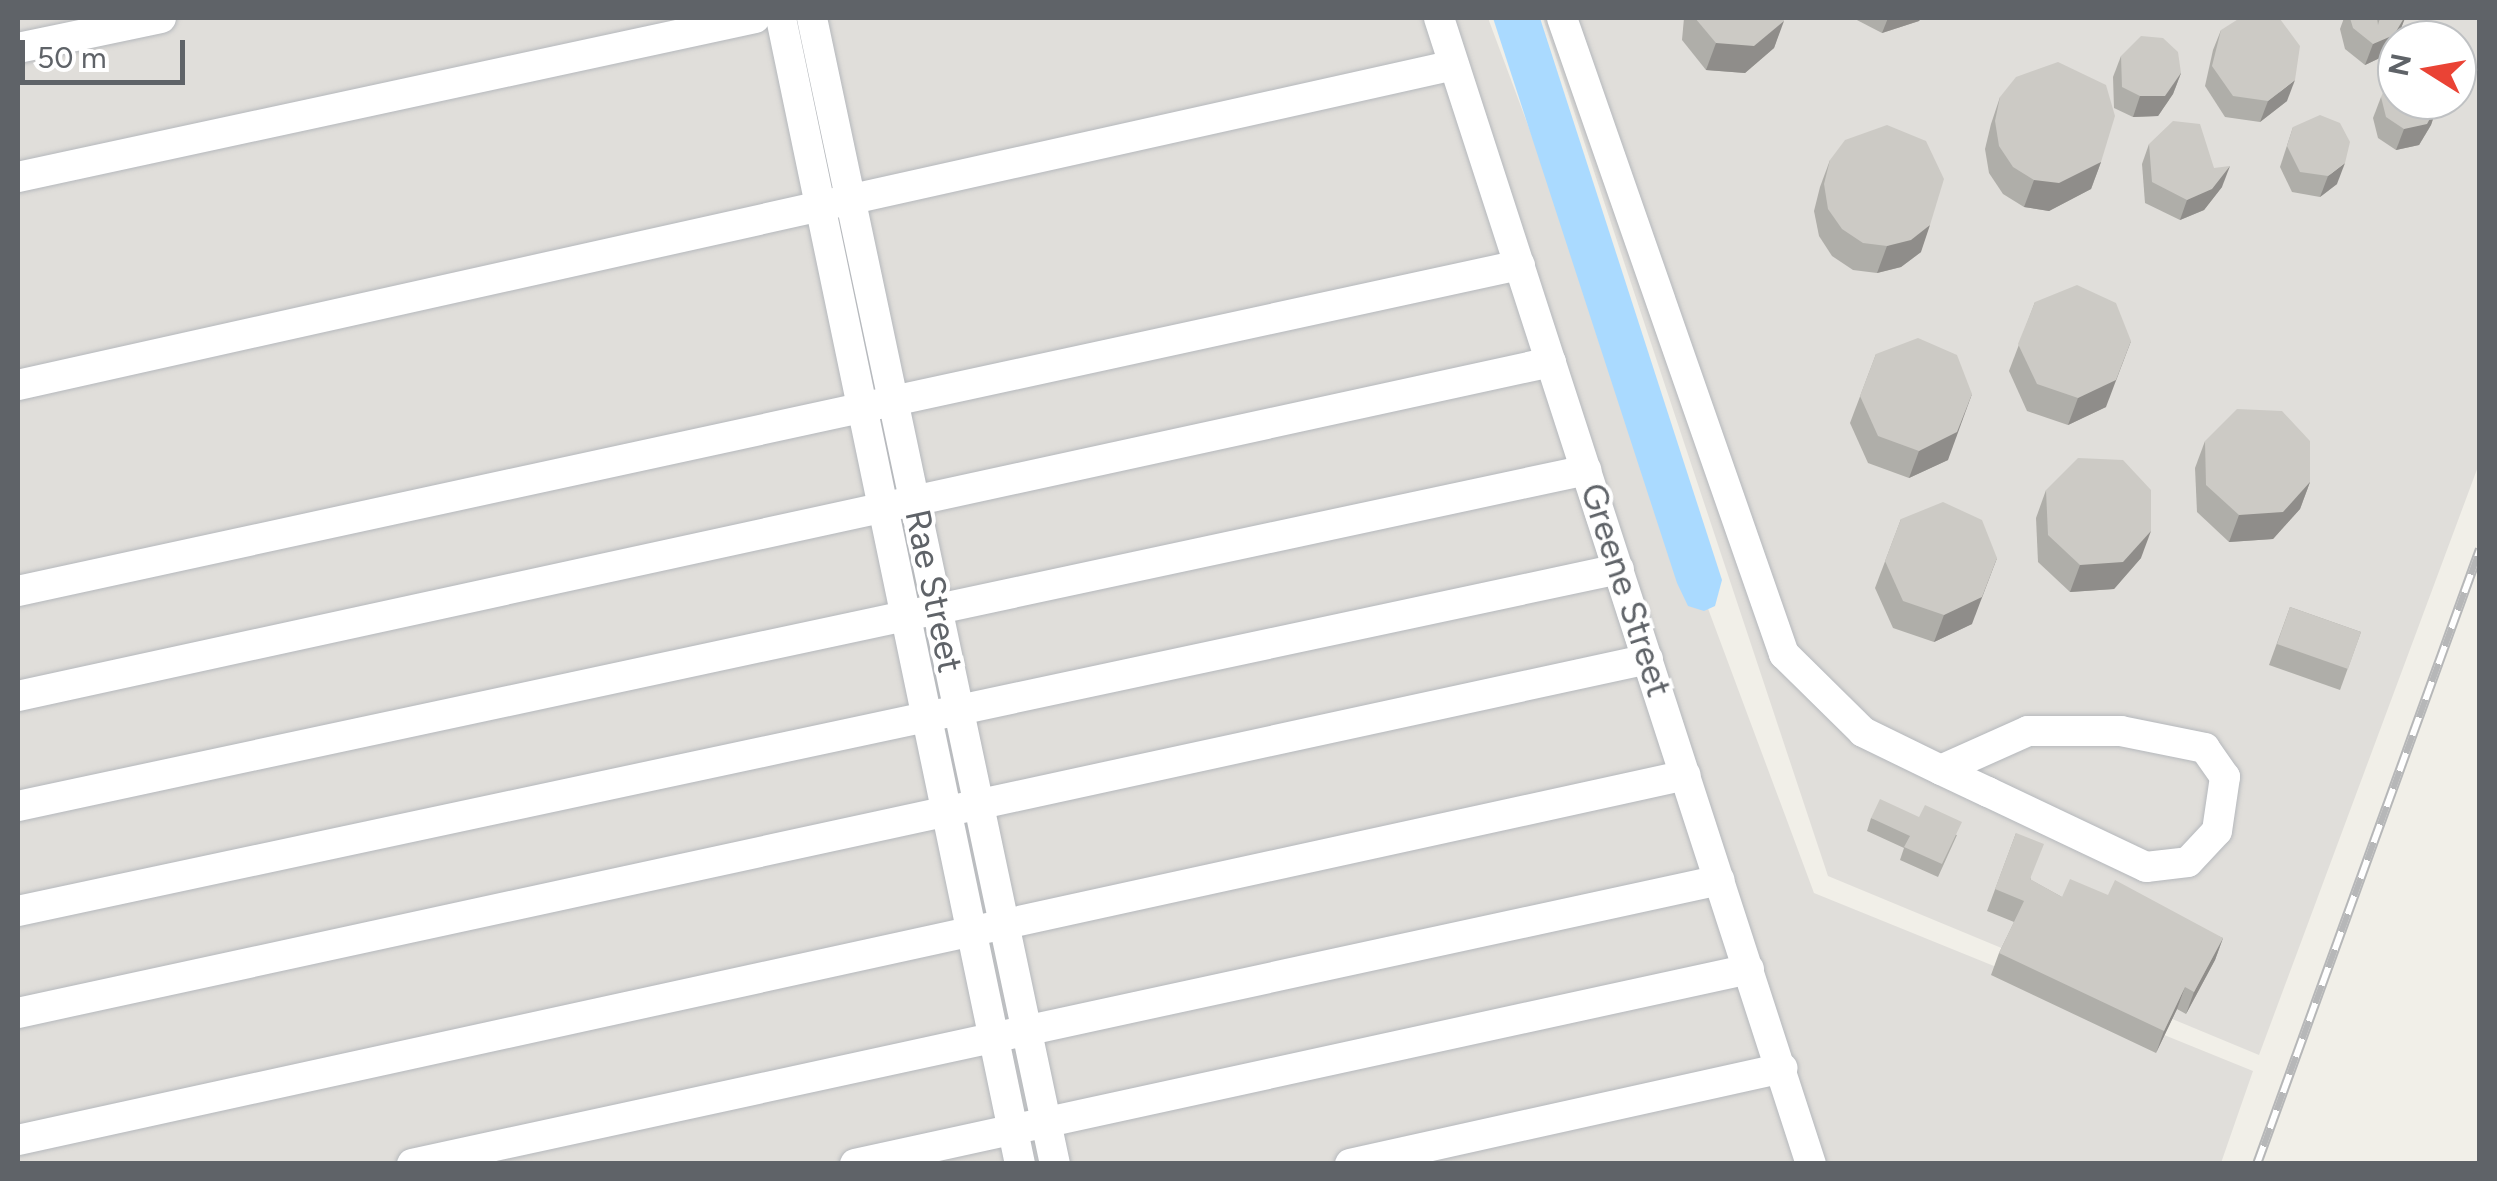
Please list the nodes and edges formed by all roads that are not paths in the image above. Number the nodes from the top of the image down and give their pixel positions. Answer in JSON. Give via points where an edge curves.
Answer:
{"nodes":[{"id":1,"x":161,"y":18,"type":"edge"},
{"id":2,"x":755,"y":18,"type":"edge"},
{"id":3,"x":782,"y":18,"type":"edge"},
{"id":4,"x":812,"y":18,"type":"edge"},
{"id":5,"x":1439,"y":18,"type":"edge"},
{"id":6,"x":1562,"y":18,"type":"edge"},
{"id":7,"x":18,"y":48,"type":"edge"},
{"id":8,"x":1454,"y":65,"type":"junction"},
{"id":9,"x":18,"y":177,"type":"edge"},
{"id":10,"x":851,"y":199,"type":"junction"},
{"id":11,"x":821,"y":206,"type":"junction"},
{"id":12,"x":1520,"y":265,"type":"junction"},
{"id":13,"x":1551,"y":362,"type":"junction"},
{"id":14,"x":18,"y":385,"type":"edge"},
{"id":15,"x":894,"y":401,"type":"junction"},
{"id":16,"x":861,"y":408,"type":"junction"},
{"id":17,"x":1586,"y":470,"type":"junction"},
{"id":18,"x":915,"y":502,"type":"junction"},
{"id":19,"x":883,"y":508,"type":"junction"},
{"id":20,"x":1619,"y":569,"type":"junction"},
{"id":21,"x":18,"y":591,"type":"edge"},
{"id":22,"x":938,"y":612,"type":"junction"},
{"id":23,"x":906,"y":619,"type":"junction"},
{"id":24,"x":1648,"y":660,"type":"junction"},
{"id":25,"x":18,"y":696,"type":"edge"},
{"id":26,"x":959,"y":709,"type":"junction"},
{"id":27,"x":924,"y":716,"type":"junction"},
{"id":28,"x":1941,"y":770,"type":"junction"},
{"id":29,"x":1686,"y":775,"type":"junction"},
{"id":30,"x":979,"y":805,"type":"junction"},
{"id":31,"x":18,"y":806,"type":"edge"},
{"id":32,"x":946,"y":812,"type":"junction"},
{"id":33,"x":1720,"y":880,"type":"junction"},
{"id":34,"x":18,"y":911,"type":"edge"},
{"id":35,"x":1005,"y":926,"type":"junction"},
{"id":36,"x":972,"y":933,"type":"junction"},
{"id":37,"x":1749,"y":969,"type":"junction"},
{"id":38,"x":18,"y":1013,"type":"edge"},
{"id":39,"x":1027,"y":1031,"type":"junction"},
{"id":40,"x":993,"y":1039,"type":"junction"},
{"id":41,"x":1782,"y":1068,"type":"junction"},
{"id":42,"x":1046,"y":1122,"type":"junction"},
{"id":43,"x":1013,"y":1129,"type":"junction"},
{"id":44,"x":18,"y":1140,"type":"edge"},
{"id":45,"x":412,"y":1164,"type":"edge"},
{"id":46,"x":854,"y":1164,"type":"edge"},
{"id":47,"x":1020,"y":1164,"type":"edge"},
{"id":48,"x":1055,"y":1164,"type":"edge"},
{"id":49,"x":1350,"y":1164,"type":"edge"},
{"id":50,"x":1811,"y":1164,"type":"edge"}],
"edges":[{"from":1,"to":7,"type":"street"},
{"from":2,"to":9,"type":"street"},
{"from":3,"to":11,"type":"street","name":"Rae Street"},
{"from":4,"to":10,"type":"street","name":"Rae Street"},
{"from":5,"to":8,"type":"street","name":"Greene Street"},
{"from":6,"to":28,"type":"street","via":[[1784,654],[1863,732]]},
{"from":8,"to":10,"type":"street"},
{"from":8,"to":12,"type":"street","name":"Greene Street"},
{"from":10,"to":11,"type":"street"},
{"from":10,"to":15,"type":"street","name":"Rae Street"},
{"from":11,"to":14,"type":"street"},
{"from":11,"to":16,"type":"street","name":"Rae Street"},
{"from":12,"to":13,"type":"street","name":"Greene Street"},
{"from":12,"to":15,"type":"street"},
{"from":13,"to":17,"type":"street","name":"Greene Street"},
{"from":13,"to":18,"type":"street"},
{"from":15,"to":16,"type":"street"},
{"from":15,"to":18,"type":"street","name":"Rae Street"},
{"from":16,"to":19,"type":"street","name":"Rae Street"},
{"from":16,"to":21,"type":"street"},
{"from":17,"to":20,"type":"street","name":"Greene Street"},
{"from":17,"to":22,"type":"street"},
{"from":18,"to":19,"type":"street"},
{"from":18,"to":22,"type":"street","name":"Rae Street"},
{"from":19,"to":23,"type":"street","name":"Rae Street"},
{"from":19,"to":25,"type":"street"},
{"from":20,"to":24,"type":"street","name":"Greene Street"},
{"from":20,"to":26,"type":"street"},
{"from":22,"to":23,"type":"street"},
{"from":22,"to":26,"type":"street","name":"Rae Street"},
{"from":23,"to":27,"type":"street","name":"Rae Street"},
{"from":23,"to":31,"type":"street"},
{"from":24,"to":29,"type":"street","name":"Greene Street"},
{"from":24,"to":30,"type":"street"},
{"from":26,"to":27,"type":"street"},
{"from":26,"to":30,"type":"street","name":"Rae Street"},
{"from":27,"to":32,"type":"street","name":"Rae Street"},
{"from":27,"to":34,"type":"street"},
{"from":28,"to":28,"type":"street","via":[[2146,867],[2188,862],[2217,831],[2225,776],[2205,748],[2121,732],[2028,731]]},
{"from":29,"to":33,"type":"street","name":"Greene Street"},
{"from":29,"to":35,"type":"street"},
{"from":30,"to":32,"type":"street"},
{"from":30,"to":35,"type":"street","name":"Rae Street"},
{"from":32,"to":36,"type":"street","name":"Rae Street"},
{"from":32,"to":38,"type":"street"},
{"from":33,"to":37,"type":"street","name":"Greene Street"},
{"from":33,"to":39,"type":"street"},
{"from":35,"to":36,"type":"street"},
{"from":35,"to":39,"type":"street","name":"Rae Street"},
{"from":36,"to":40,"type":"street","name":"Rae Street"},
{"from":36,"to":44,"type":"street"},
{"from":37,"to":41,"type":"street","name":"Greene Street"},
{"from":37,"to":42,"type":"street"},
{"from":39,"to":40,"type":"street"},
{"from":39,"to":42,"type":"street","name":"Rae Street"},
{"from":40,"to":43,"type":"street","name":"Rae Street"},
{"from":40,"to":45,"type":"street"},
{"from":41,"to":49,"type":"street"},
{"from":41,"to":50,"type":"street","name":"Greene Street"},
{"from":42,"to":43,"type":"street"},
{"from":42,"to":48,"type":"street","name":"Rae Street"},
{"from":43,"to":46,"type":"street"},
{"from":43,"to":47,"type":"street","name":"Rae Street"}]}
